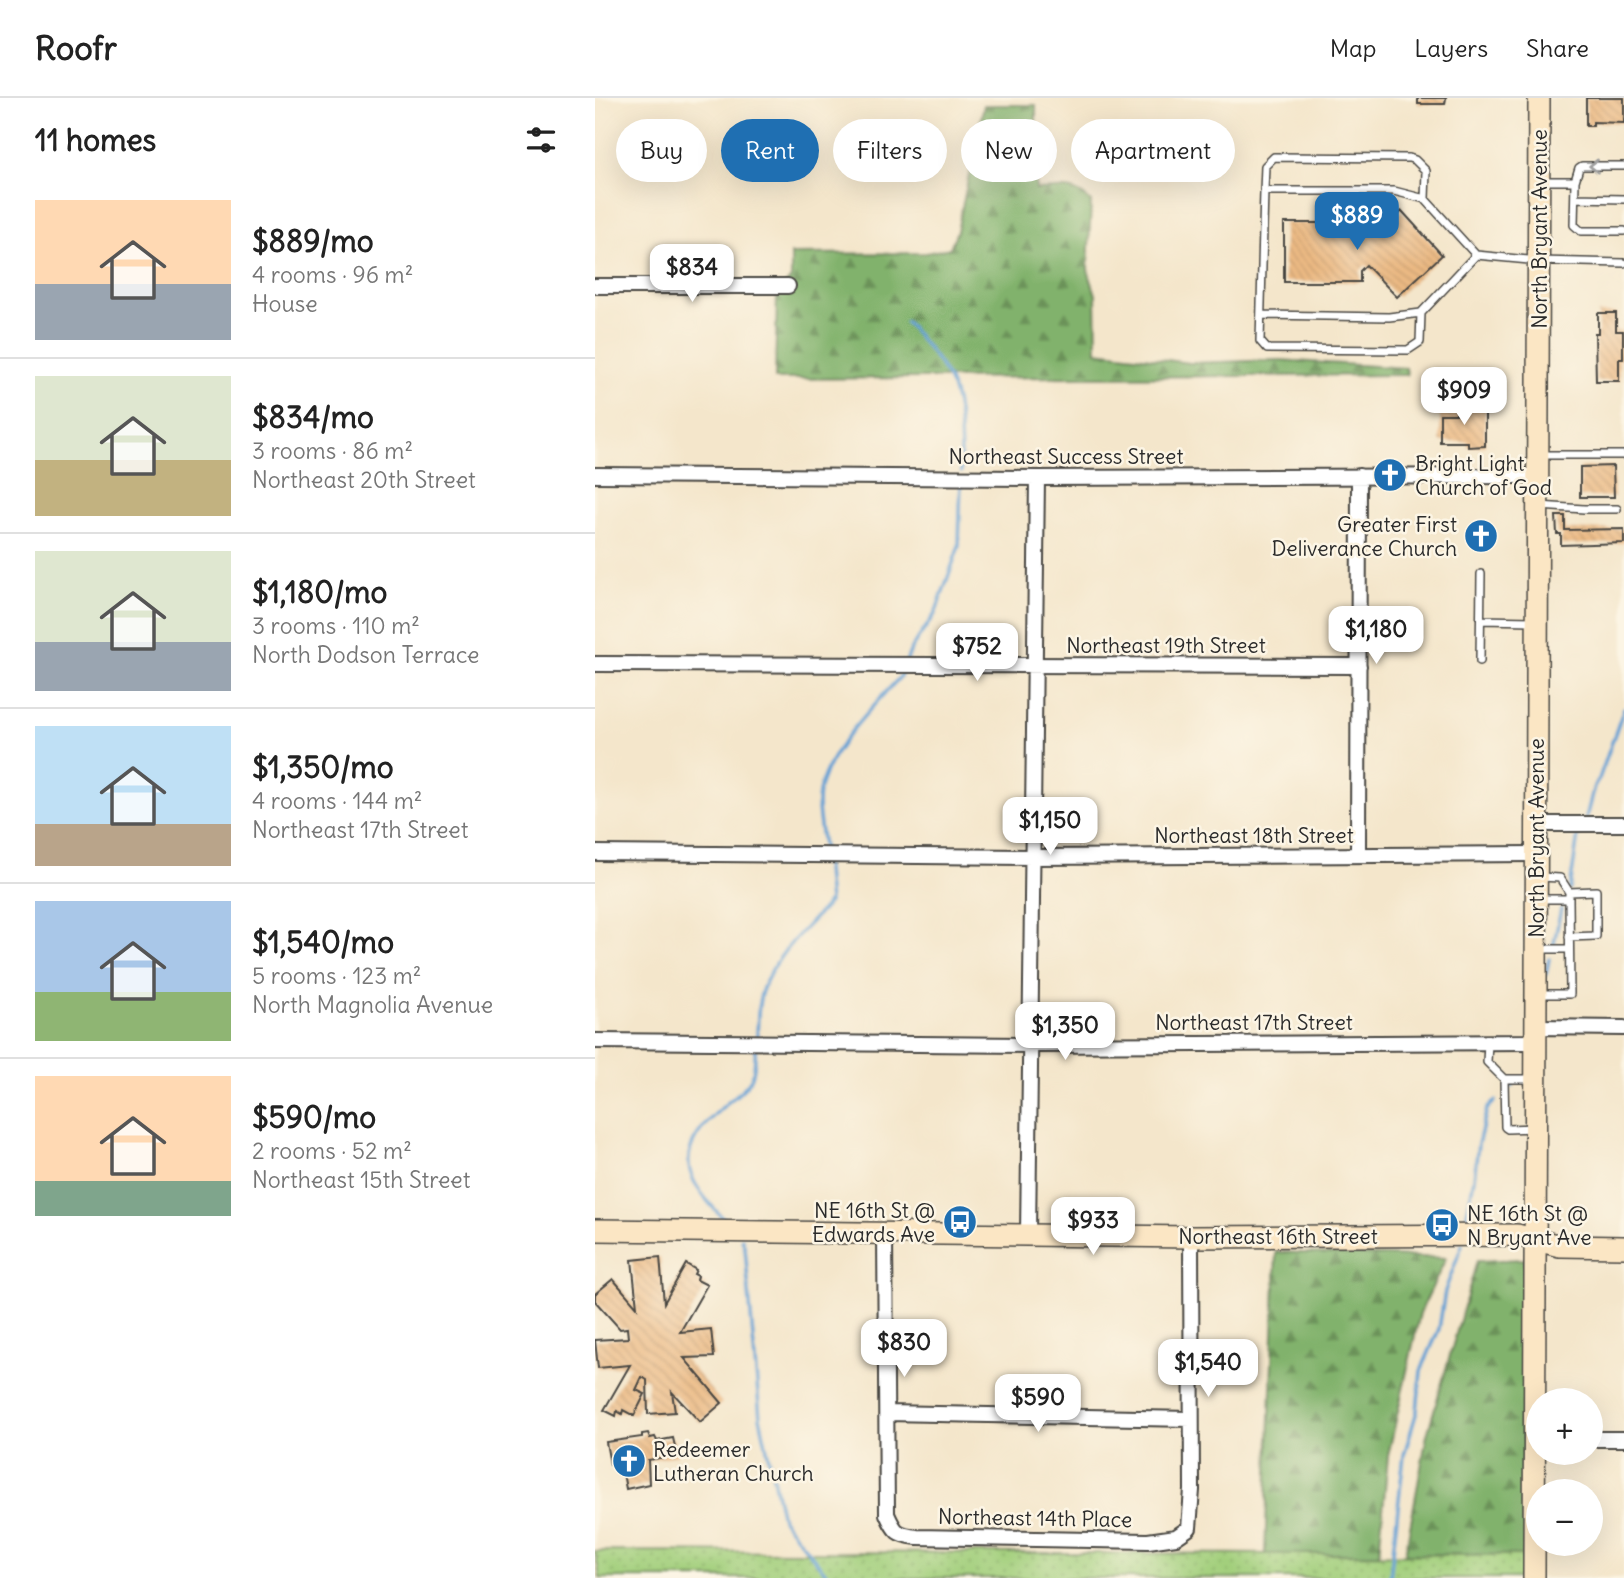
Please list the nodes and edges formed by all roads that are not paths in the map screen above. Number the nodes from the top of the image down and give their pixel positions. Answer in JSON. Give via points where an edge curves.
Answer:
{"nodes":[{"id":1,"x":1539,"y":98,"type":"edge"},
{"id":2,"x":1624,"y":166,"type":"edge"},
{"id":3,"x":1539,"y":181,"type":"junction"},
{"id":4,"x":1575,"y":181,"type":"junction"},
{"id":5,"x":1265,"y":191,"type":"junction"},
{"id":6,"x":1575,"y":198,"type":"junction"},
{"id":7,"x":1425,"y":199,"type":"junction"},
{"id":8,"x":1624,"y":199,"type":"edge"},
{"id":9,"x":1624,"y":231,"type":"edge"},
{"id":10,"x":1476,"y":254,"type":"junction"},
{"id":11,"x":1539,"y":261,"type":"junction"},
{"id":12,"x":1624,"y":263,"type":"edge"},
{"id":13,"x":595,"y":286,"type":"edge"},
{"id":14,"x":788,"y":286,"type":"dead end"},
{"id":15,"x":1421,"y":313,"type":"junction"},
{"id":16,"x":1261,"y":315,"type":"junction"},
{"id":17,"x":1624,"y":455,"type":"edge"},
{"id":18,"x":1538,"y":466,"type":"junction"},
{"id":19,"x":595,"y":475,"type":"edge"},
{"id":20,"x":1359,"y":476,"type":"junction"},
{"id":21,"x":1037,"y":478,"type":"junction"},
{"id":22,"x":1538,"y":506,"type":"junction"},
{"id":23,"x":1617,"y":509,"type":"dead end"},
{"id":24,"x":1481,"y":574,"type":"dead end"},
{"id":25,"x":1481,"y":620,"type":"junction"},
{"id":26,"x":1537,"y":621,"type":"junction"},
{"id":27,"x":1480,"y":661,"type":"dead end"},
{"id":28,"x":595,"y":664,"type":"edge"},
{"id":29,"x":1036,"y":666,"type":"junction"},
{"id":30,"x":1359,"y":666,"type":"junction"},
{"id":31,"x":1536,"y":824,"type":"junction"},
{"id":32,"x":1624,"y":824,"type":"edge"},
{"id":33,"x":595,"y":853,"type":"edge"},
{"id":34,"x":1536,"y":854,"type":"junction"},
{"id":35,"x":1357,"y":855,"type":"junction"},
{"id":36,"x":1033,"y":857,"type":"junction"},
{"id":37,"x":1536,"y":877,"type":"junction"},
{"id":38,"x":1569,"y":895,"type":"junction"},
{"id":39,"x":1536,"y":899,"type":"junction"},
{"id":40,"x":1569,"y":937,"type":"junction"},
{"id":41,"x":1569,"y":948,"type":"junction"},
{"id":42,"x":1535,"y":949,"type":"junction"},
{"id":43,"x":1535,"y":994,"type":"junction"},
{"id":44,"x":1624,"y":1028,"type":"edge"},
{"id":45,"x":1535,"y":1034,"type":"junction"},
{"id":46,"x":595,"y":1041,"type":"edge"},
{"id":47,"x":1487,"y":1042,"type":"junction"},
{"id":48,"x":1031,"y":1045,"type":"junction"},
{"id":49,"x":1504,"y":1079,"type":"junction"},
{"id":50,"x":1535,"y":1079,"type":"junction"},
{"id":51,"x":1535,"y":1128,"type":"junction"},
{"id":52,"x":595,"y":1230,"type":"edge"},
{"id":53,"x":885,"y":1234,"type":"junction"},
{"id":54,"x":1028,"y":1236,"type":"junction"},
{"id":55,"x":1191,"y":1237,"type":"junction"},
{"id":56,"x":1535,"y":1240,"type":"junction"},
{"id":57,"x":1624,"y":1247,"type":"edge"},
{"id":58,"x":1536,"y":1388,"type":"edge"},
{"id":59,"x":887,"y":1413,"type":"junction"},
{"id":60,"x":1191,"y":1419,"type":"junction"},
{"id":61,"x":1603,"y":1439,"type":"edge"},
{"id":62,"x":1624,"y":1439,"type":"edge"},
{"id":63,"x":1536,"y":1465,"type":"edge"},
{"id":64,"x":1534,"y":1578,"type":"edge"}],
"edges":[{"from":1,"to":3,"type":"street","name":"North Bryant Avenue"},
{"from":2,"to":4,"type":"lane","one_way":true,"via":[[1583,166]]},
{"from":3,"to":4,"type":"lane"},
{"from":3,"to":11,"type":"street","name":"North Bryant Avenue"},
{"from":4,"to":6,"type":"lane"},
{"from":5,"to":7,"type":"lane","via":[[1394,191]]},
{"from":5,"to":7,"type":"lane","via":[[1265,166],[1274,158],[1409,158],[1426,171]]},
{"from":5,"to":16,"type":"lane"},
{"from":6,"to":8,"type":"lane"},
{"from":6,"to":9,"type":"lane","via":[[1576,228]]},
{"from":7,"to":10,"type":"lane"},
{"from":10,"to":11,"type":"lane"},
{"from":10,"to":15,"type":"lane"},
{"from":11,"to":12,"type":"lane"},
{"from":11,"to":18,"type":"street","name":"North Bryant Avenue"},
{"from":13,"to":14,"type":"street"},
{"from":15,"to":16,"type":"lane","via":[[1389,317]]},
{"from":15,"to":16,"type":"lane","via":[[1420,342],[1408,350],[1267,349],[1260,341]]},
{"from":17,"to":18,"type":"lane"},
{"from":18,"to":20,"type":"street","name":"Northeast Success Street"},
{"from":18,"to":22,"type":"street","name":"North Bryant Avenue"},
{"from":19,"to":21,"type":"street","name":"Northeast Success Street"},
{"from":20,"to":21,"type":"street","name":"Northeast Success Street"},
{"from":20,"to":30,"type":"street"},
{"from":21,"to":29,"type":"street"},
{"from":22,"to":23,"type":"lane"},
{"from":22,"to":26,"type":"street","name":"North Bryant Avenue"},
{"from":24,"to":25,"type":"lane"},
{"from":25,"to":26,"type":"lane"},
{"from":25,"to":27,"type":"lane"},
{"from":26,"to":31,"type":"street","name":"North Bryant Avenue"},
{"from":28,"to":29,"type":"street","name":"Northeast 19th Street"},
{"from":29,"to":30,"type":"street","name":"Northeast 19th Street"},
{"from":29,"to":36,"type":"street"},
{"from":30,"to":35,"type":"street"},
{"from":31,"to":32,"type":"street"},
{"from":31,"to":34,"type":"street","name":"North Bryant Avenue"},
{"from":33,"to":36,"type":"street","name":"Northeast 18th Street"},
{"from":34,"to":35,"type":"street","name":"Northeast 18th Street"},
{"from":34,"to":37,"type":"street","name":"North Bryant Avenue"},
{"from":35,"to":36,"type":"street","name":"Northeast 18th Street"},
{"from":36,"to":48,"type":"street"},
{"from":37,"to":38,"type":"lane","via":[[1560,878]]},
{"from":37,"to":39,"type":"street","name":"North Bryant Avenue"},
{"from":38,"to":39,"type":"lane"},
{"from":38,"to":40,"type":"lane"},
{"from":38,"to":40,"type":"lane","via":[[1596,891],[1597,936]]},
{"from":39,"to":42,"type":"street","name":"North Bryant Avenue"},
{"from":40,"to":41,"type":"lane"},
{"from":41,"to":42,"type":"lane"},
{"from":41,"to":43,"type":"lane","via":[[1570,994]]},
{"from":42,"to":43,"type":"street","name":"North Bryant Avenue"},
{"from":43,"to":45,"type":"street","name":"North Bryant Avenue"},
{"from":44,"to":45,"type":"street","name":"Northeast 17th Street"},
{"from":45,"to":47,"type":"street","name":"Northeast 17th Street"},
{"from":45,"to":50,"type":"street","name":"North Bryant Avenue"},
{"from":46,"to":48,"type":"street","name":"Northeast 17th Street"},
{"from":47,"to":48,"type":"street","name":"Northeast 17th Street"},
{"from":47,"to":49,"type":"lane","via":[[1487,1062]]},
{"from":48,"to":54,"type":"street"},
{"from":49,"to":50,"type":"lane"},
{"from":49,"to":51,"type":"lane","via":[[1505,1127]]},
{"from":50,"to":51,"type":"street","name":"North Bryant Avenue"},
{"from":51,"to":56,"type":"street","name":"North Bryant Avenue"},
{"from":52,"to":53,"type":"street","name":"Northeast 16th Street"},
{"from":53,"to":54,"type":"street","name":"Northeast 16th Street"},
{"from":53,"to":59,"type":"street"},
{"from":54,"to":55,"type":"street","name":"Northeast 16th Street"},
{"from":55,"to":56,"type":"street","name":"Northeast 16th Street","via":[[1504,1235]]},
{"from":55,"to":60,"type":"street"},
{"from":56,"to":57,"type":"street","name":"Northeast 16th Street","via":[[1560,1246]]},
{"from":56,"to":58,"type":"street","name":"North Bryant Avenue"},
{"from":59,"to":60,"type":"street"},
{"from":59,"to":60,"type":"street","name":"Northeast 14th Place","via":[[887,1514],[894,1530],[917,1537],[1148,1541],[1176,1537],[1189,1528]]},
{"from":61,"to":62,"type":"street"},
{"from":63,"to":64,"type":"street","name":"North Bryant Avenue"}]}
